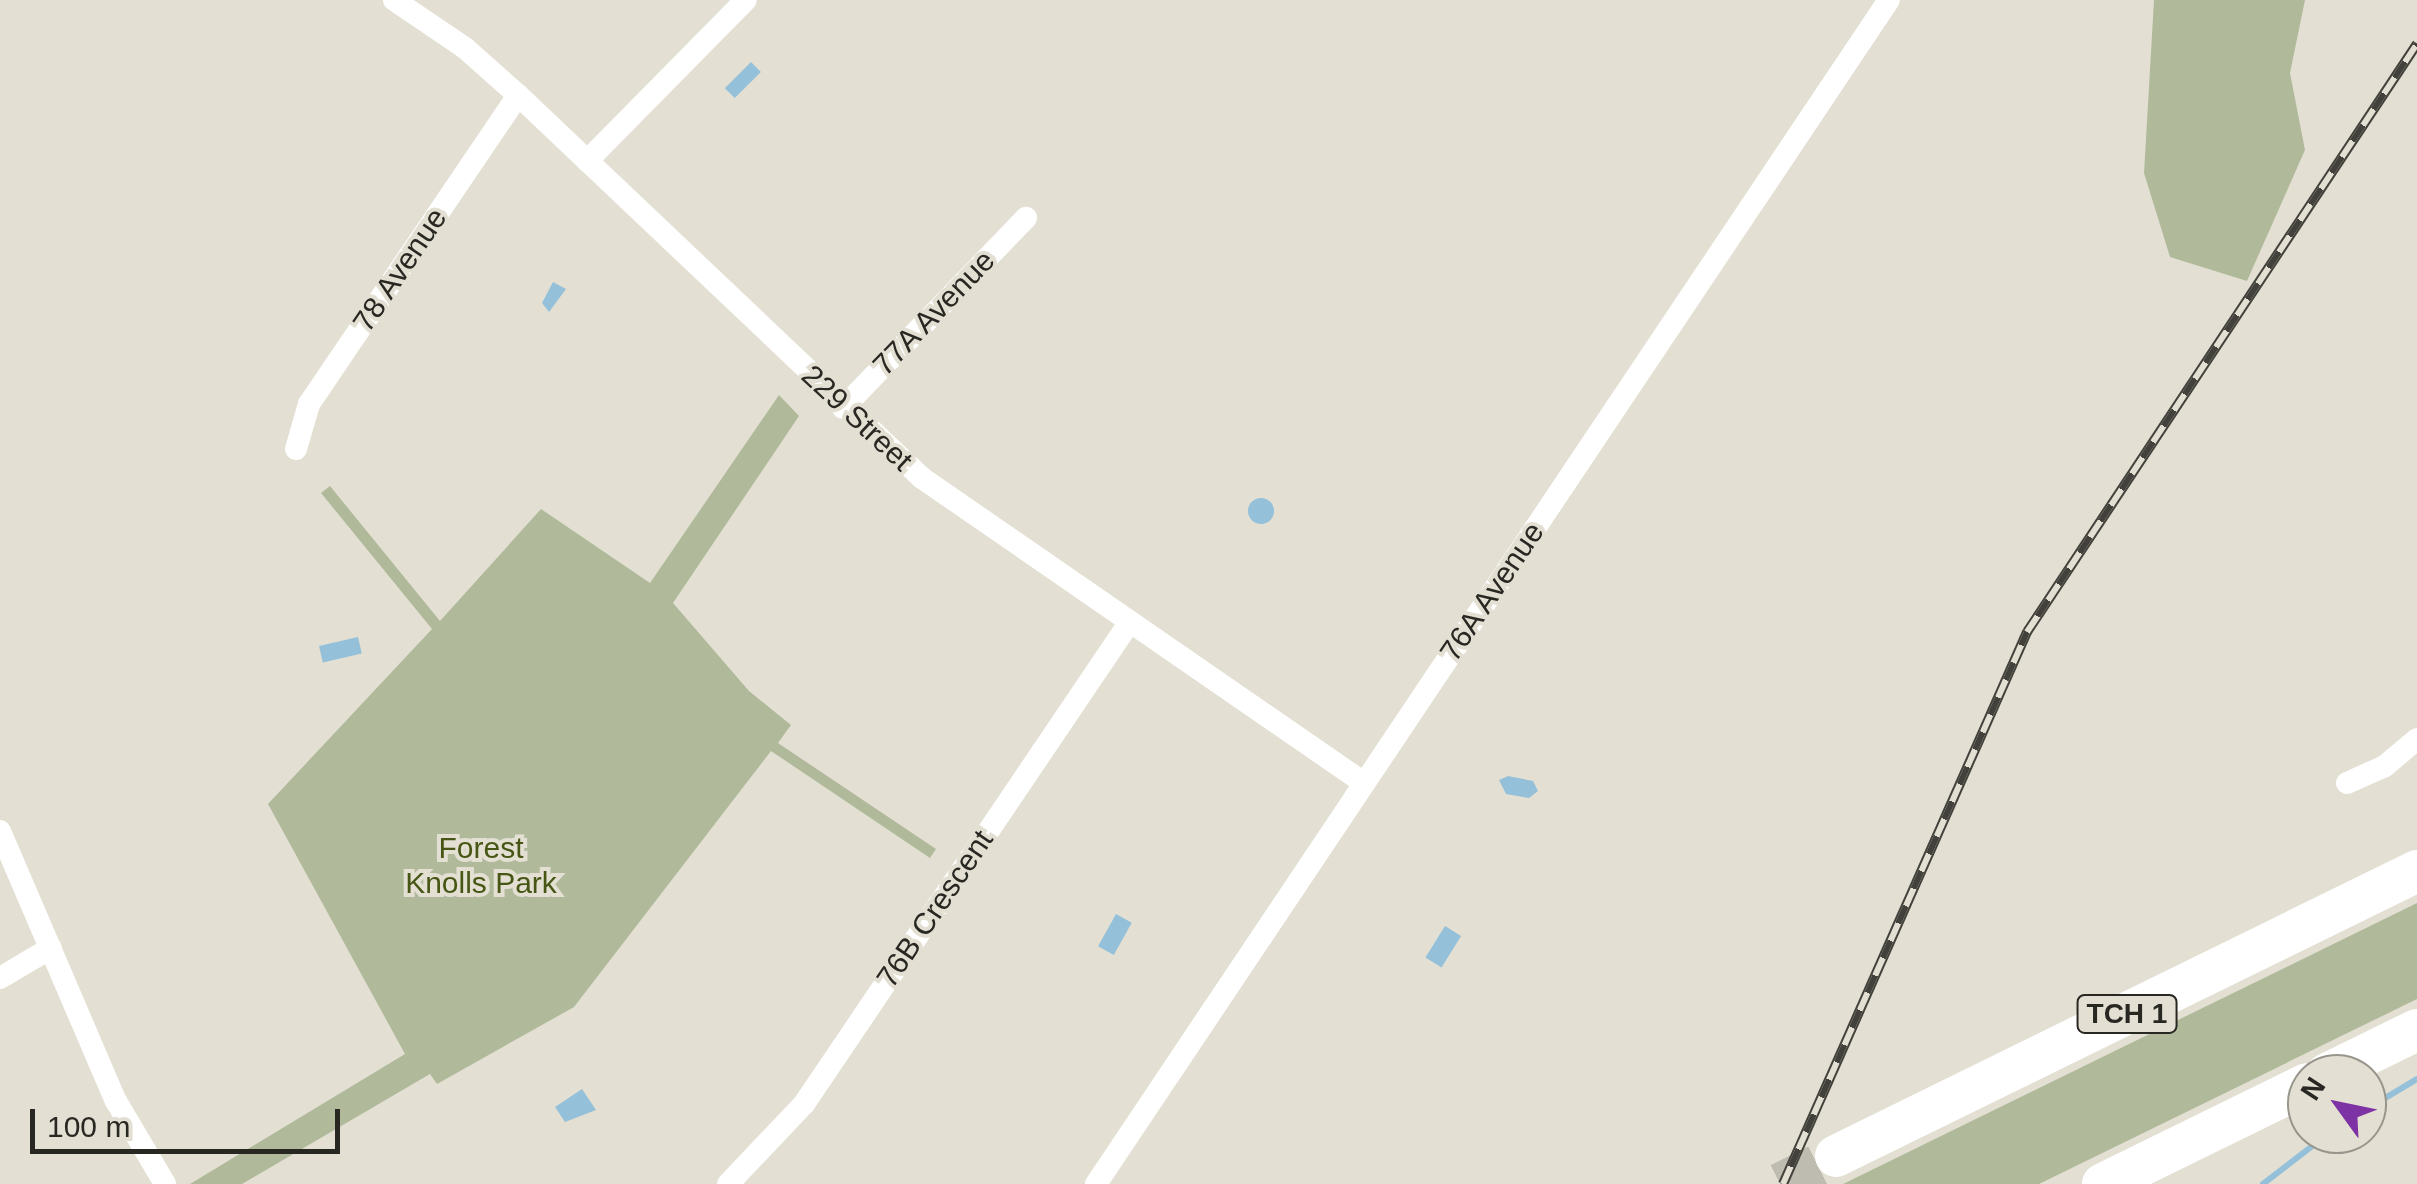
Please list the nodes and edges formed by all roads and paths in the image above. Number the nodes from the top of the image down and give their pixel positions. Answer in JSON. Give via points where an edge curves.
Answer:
{"nodes":[{"id":1,"x":394,"y":0,"type":"edge"},
{"id":2,"x":746,"y":0,"type":"edge"},
{"id":3,"x":1889,"y":0,"type":"edge"},
{"id":4,"x":518,"y":95,"type":"junction"},
{"id":5,"x":588,"y":161,"type":"junction"},
{"id":6,"x":1026,"y":218,"type":"dead end"},
{"id":7,"x":843,"y":408,"type":"junction"},
{"id":8,"x":296,"y":450,"type":"dead end"},
{"id":9,"x":1129,"y":623,"type":"junction"},
{"id":10,"x":2417,"y":738,"type":"edge"},
{"id":11,"x":1364,"y":782,"type":"junction"},
{"id":12,"x":2347,"y":783,"type":"dead end"},
{"id":13,"x":0,"y":831,"type":"edge"},
{"id":14,"x":2417,"y":871,"type":"edge"},
{"id":15,"x":51,"y":948,"type":"junction"},
{"id":16,"x":0,"y":978,"type":"edge"},
{"id":17,"x":2417,"y":1030,"type":"edge"},
{"id":18,"x":2368,"y":1054,"type":"edge"},
{"id":19,"x":2287,"y":1094,"type":"edge"},
{"id":20,"x":1836,"y":1156,"type":"tunnel mouth"},
{"id":21,"x":165,"y":1184,"type":"edge"},
{"id":22,"x":728,"y":1184,"type":"edge"},
{"id":23,"x":1096,"y":1184,"type":"edge"},
{"id":24,"x":2103,"y":1184,"type":"edge"}],
"edges":[{"from":1,"to":4,"type":"street","name":"229 Street","via":[[465,48]]},
{"from":2,"to":5,"type":"street"},
{"from":3,"to":11,"type":"street","name":"76A Avenue"},
{"from":4,"to":5,"type":"street","name":"229 Street"},
{"from":4,"to":8,"type":"street","name":"78 Avenue","via":[[309,404]]},
{"from":5,"to":7,"type":"street","name":"229 Street"},
{"from":6,"to":7,"type":"street","name":"77A Avenue"},
{"from":7,"to":9,"type":"street","name":"229 Street","via":[[922,478]]},
{"from":9,"to":11,"type":"street","name":"229 Street"},
{"from":9,"to":22,"type":"street","name":"76B Crescent","via":[[804,1104]]},
{"from":10,"to":12,"type":"street","via":[[2386,766]]},
{"from":11,"to":23,"type":"street","name":"76A Avenue"},
{"from":13,"to":15,"type":"street"},
{"from":14,"to":20,"type":"highway","number":"TCH 1"},
{"from":15,"to":16,"type":"street"},
{"from":15,"to":21,"type":"street","via":[[116,1102]]},
{"from":17,"to":18,"type":"highway"},
{"from":19,"to":24,"type":"highway"}]}
